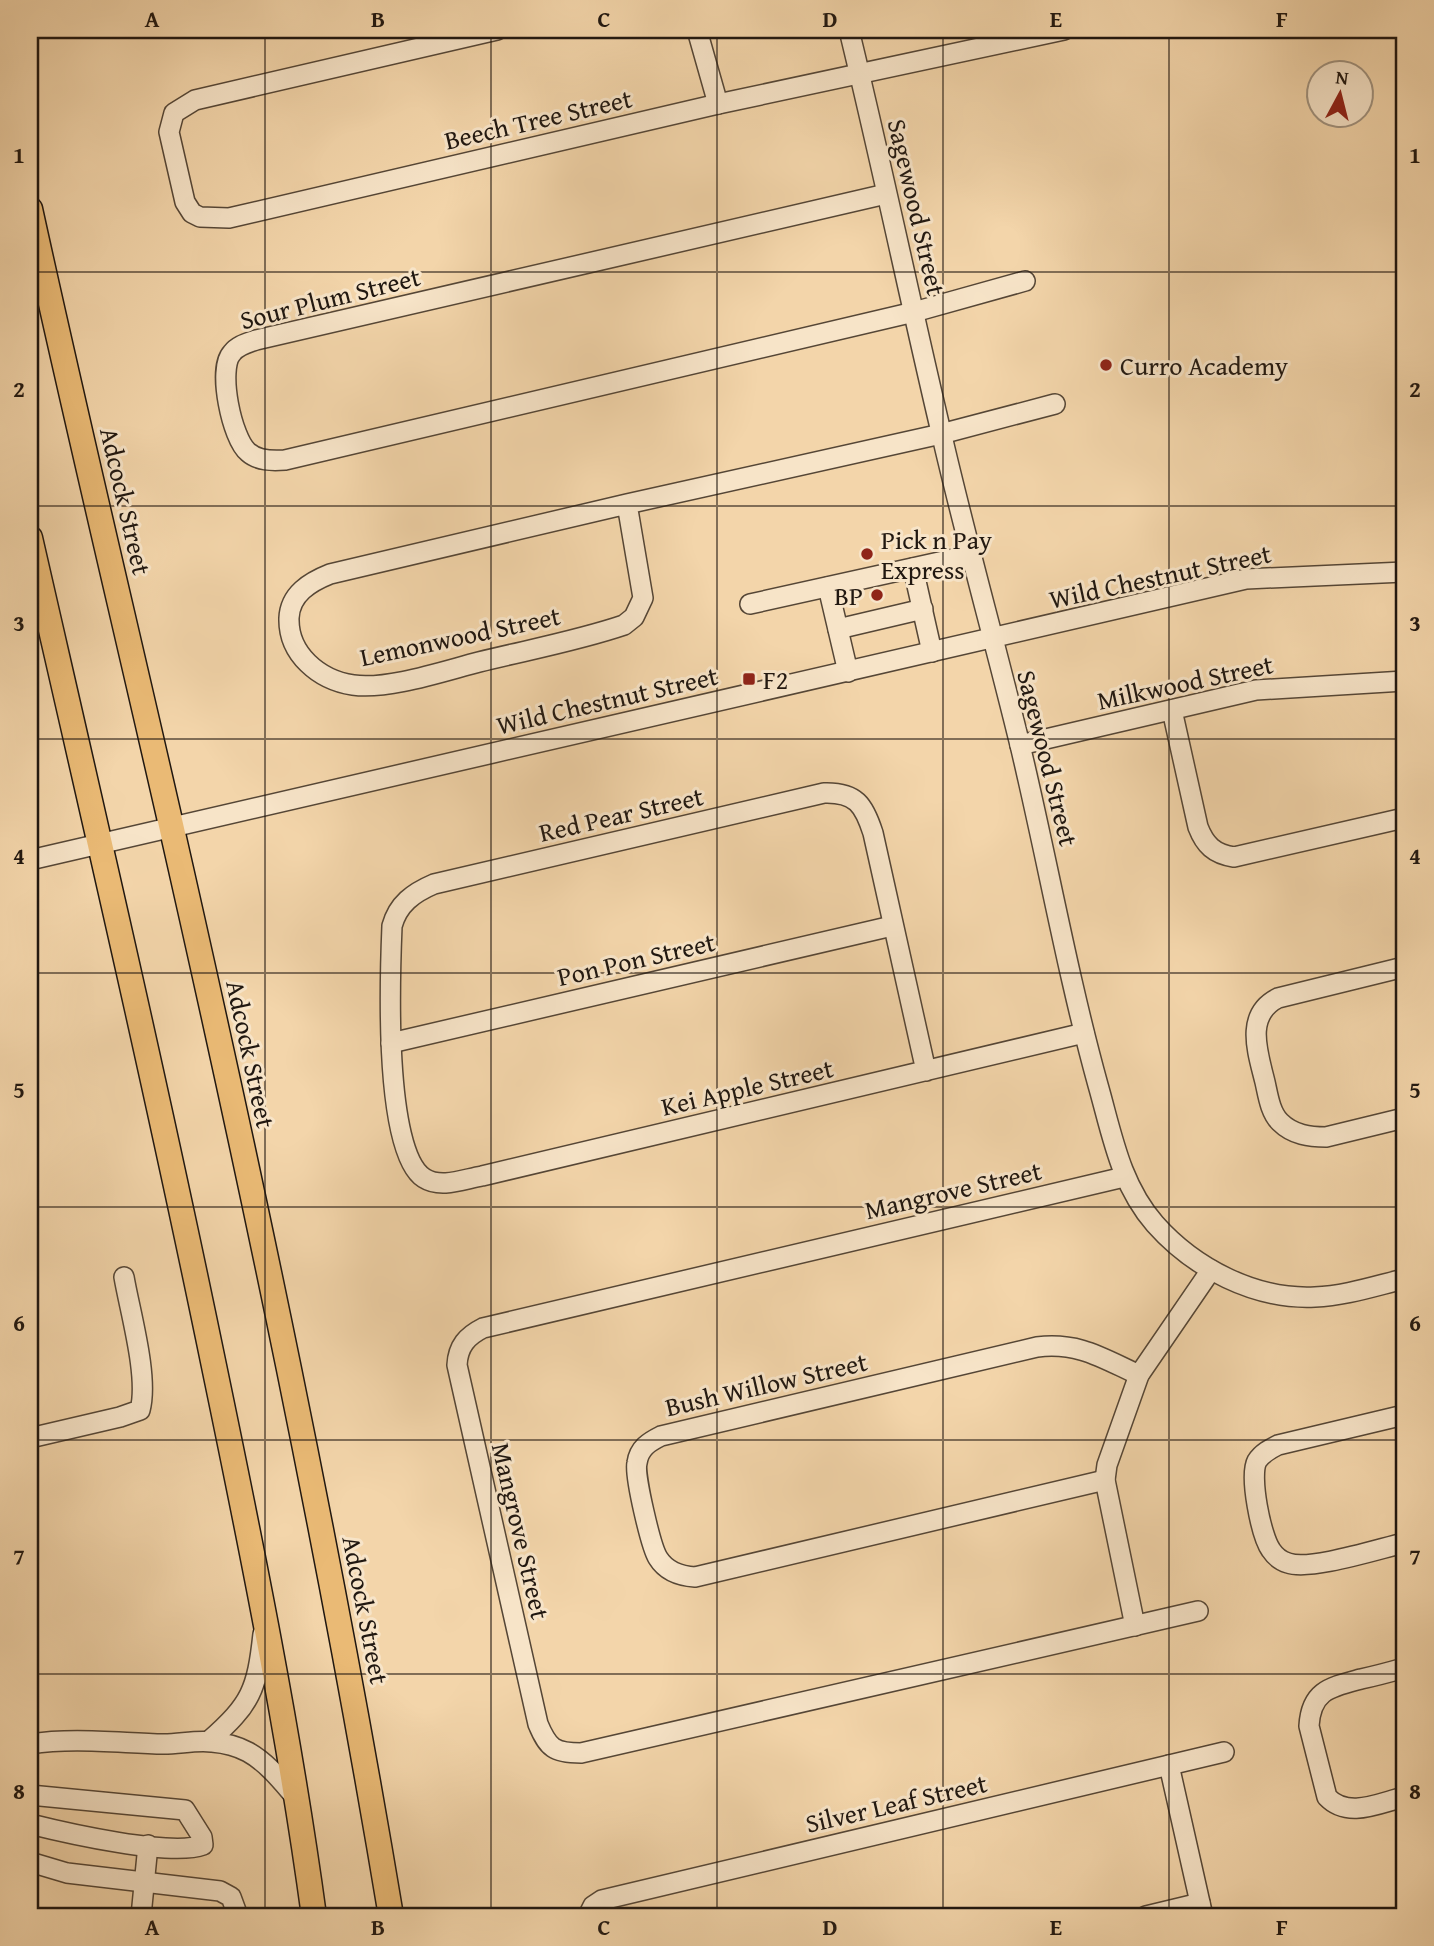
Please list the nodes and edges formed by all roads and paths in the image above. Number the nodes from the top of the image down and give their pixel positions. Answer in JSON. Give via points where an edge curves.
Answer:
{"nodes":[{"id":1,"x":497,"y":30,"type":"edge"},
{"id":2,"x":697,"y":30,"type":"edge"},
{"id":3,"x":849,"y":30,"type":"edge"},
{"id":4,"x":1064,"y":30,"type":"edge"},
{"id":5,"x":860,"y":73,"type":"junction"},
{"id":6,"x":718,"y":104,"type":"junction"},
{"id":7,"x":886,"y":194,"type":"junction"},
{"id":8,"x":30,"y":209,"type":"edge"},
{"id":9,"x":1025,"y":281,"type":"dead end"},
{"id":10,"x":914,"y":312,"type":"junction"},
{"id":11,"x":1055,"y":404,"type":"dead end"},
{"id":12,"x":942,"y":435,"type":"junction"},
{"id":13,"x":626,"y":504,"type":"junction"},
{"id":14,"x":30,"y":538,"type":"edge"},
{"id":15,"x":971,"y":555,"type":"junction"},
{"id":16,"x":913,"y":568,"type":"junction"},
{"id":17,"x":1404,"y":572,"type":"edge"},
{"id":18,"x":828,"y":587,"type":"junction"},
{"id":19,"x":750,"y":604,"type":"dead end"},
{"id":20,"x":923,"y":609,"type":"junction"},
{"id":21,"x":838,"y":629,"type":"junction"},
{"id":22,"x":992,"y":639,"type":"junction"},
{"id":23,"x":932,"y":652,"type":"junction"},
{"id":24,"x":848,"y":672,"type":"junction"},
{"id":25,"x":1404,"y":681,"type":"edge"},
{"id":26,"x":1172,"y":709,"type":"junction"},
{"id":27,"x":1020,"y":745,"type":"junction"},
{"id":28,"x":1404,"y":818,"type":"edge"},
{"id":29,"x":171,"y":827,"type":"junction"},
{"id":30,"x":100,"y":844,"type":"junction"},
{"id":31,"x":30,"y":860,"type":"edge"},
{"id":32,"x":892,"y":926,"type":"junction"},
{"id":33,"x":1404,"y":967,"type":"edge"},
{"id":34,"x":1084,"y":1033,"type":"junction"},
{"id":35,"x":391,"y":1043,"type":"junction"},
{"id":36,"x":926,"y":1071,"type":"junction"},
{"id":37,"x":1404,"y":1118,"type":"edge"},
{"id":38,"x":421,"y":1177,"type":"joint"},
{"id":39,"x":1124,"y":1177,"type":"junction"},
{"id":40,"x":1211,"y":1270,"type":"junction"},
{"id":41,"x":124,"y":1277,"type":"dead end"},
{"id":42,"x":1404,"y":1279,"type":"edge"},
{"id":43,"x":1139,"y":1375,"type":"junction"},
{"id":44,"x":1404,"y":1415,"type":"edge"},
{"id":45,"x":30,"y":1438,"type":"edge"},
{"id":46,"x":1105,"y":1480,"type":"junction"},
{"id":47,"x":1404,"y":1543,"type":"edge"},
{"id":48,"x":1198,"y":1611,"type":"dead end"},
{"id":49,"x":265,"y":1619,"type":"junction"},
{"id":50,"x":1135,"y":1626,"type":"junction"},
{"id":51,"x":1404,"y":1668,"type":"edge"},
{"id":52,"x":30,"y":1730,"type":"edge"},
{"id":53,"x":54,"y":1740,"type":"junction"},
{"id":54,"x":209,"y":1741,"type":"junction"},
{"id":55,"x":30,"y":1744,"type":"edge"},
{"id":56,"x":1224,"y":1752,"type":"dead end"},
{"id":57,"x":1169,"y":1765,"type":"junction"},
{"id":58,"x":30,"y":1795,"type":"edge"},
{"id":59,"x":1404,"y":1797,"type":"edge"},
{"id":60,"x":298,"y":1801,"type":"junction"},
{"id":61,"x":30,"y":1824,"type":"edge"},
{"id":62,"x":148,"y":1845,"type":"junction"},
{"id":63,"x":30,"y":1862,"type":"edge"},
{"id":64,"x":145,"y":1882,"type":"junction"},
{"id":65,"x":1202,"y":1910,"type":"edge"},
{"id":66,"x":141,"y":1916,"type":"edge"},
{"id":67,"x":238,"y":1916,"type":"edge"},
{"id":68,"x":314,"y":1916,"type":"edge"},
{"id":69,"x":391,"y":1916,"type":"edge"},
{"id":70,"x":588,"y":1916,"type":"edge"},
{"id":71,"x":1146,"y":1916,"type":"edge"}],
"edges":[{"from":1,"to":6,"type":"street","name":"Beech Tree Street","via":[[181,107],[174,113],[169,132],[185,202],[200,217],[229,218]]},
{"from":2,"to":6,"type":"street"},
{"from":3,"to":5,"type":"street","name":"Sagewood Street"},
{"from":4,"to":5,"type":"street","name":"Beech Tree Street"},
{"from":5,"to":6,"type":"street","name":"Beech Tree Street"},
{"from":5,"to":7,"type":"street","name":"Sagewood Street"},
{"from":7,"to":10,"type":"street","name":"Sagewood Street"},
{"from":7,"to":10,"type":"street","name":"Sour Plum Street","via":[[256,340],[238,347],[226,362],[235,427],[246,451],[262,459],[285,460]]},
{"from":8,"to":29,"type":"main road","name":"Adcock Street"},
{"from":9,"to":10,"type":"street"},
{"from":10,"to":12,"type":"street","name":"Sagewood Street"},
{"from":11,"to":12,"type":"street","name":"Lemonwood Street"},
{"from":12,"to":13,"type":"street","name":"Lemonwood Street"},
{"from":12,"to":15,"type":"street","name":"Sagewood Street"},
{"from":13,"to":13,"type":"street","name":"Lemonwood Street","via":[[313,581],[294,600],[289,616],[296,649],[311,667],[332,679],[370,686],[624,625],[634,617],[643,598]]},
{"from":14,"to":30,"type":"main road"},
{"from":15,"to":16,"type":"street"},
{"from":15,"to":22,"type":"street","name":"Sagewood Street"},
{"from":16,"to":18,"type":"street"},
{"from":16,"to":20,"type":"street"},
{"from":17,"to":22,"type":"street","name":"Wild Chestnut Street","via":[[1246,579]]},
{"from":18,"to":19,"type":"street"},
{"from":18,"to":21,"type":"street"},
{"from":20,"to":21,"type":"street"},
{"from":20,"to":23,"type":"street"},
{"from":21,"to":24,"type":"street"},
{"from":22,"to":23,"type":"street","name":"Wild Chestnut Street"},
{"from":22,"to":27,"type":"street","name":"Sagewood Street"},
{"from":23,"to":24,"type":"street","name":"Wild Chestnut Street"},
{"from":24,"to":29,"type":"street","name":"Wild Chestnut Street"},
{"from":25,"to":26,"type":"street","name":"Milkwood Street","via":[[1268,688]]},
{"from":26,"to":27,"type":"street","name":"Milkwood Street"},
{"from":26,"to":28,"type":"street","via":[[1198,827],[1204,841],[1223,856]]},
{"from":27,"to":34,"type":"street","name":"Sagewood Street"},
{"from":29,"to":30,"type":"street","name":"Wild Chestnut Street"},
{"from":29,"to":69,"type":"main road","name":"Adcock Street","via":[[313,1493]]},
{"from":30,"to":31,"type":"street","name":"Wild Chestnut Street"},
{"from":30,"to":49,"type":"main road","via":[[180,1201]]},
{"from":32,"to":35,"type":"street","name":"Pon Pon Street"},
{"from":32,"to":35,"type":"street","name":"Red Pear Street","via":[[867,812],[848,796],[836,793],[434,884],[408,898],[391,926]]},
{"from":32,"to":36,"type":"street","name":"Red Pear Street"},
{"from":33,"to":37,"type":"street","via":[[1278,999],[1267,1004],[1255,1031],[1271,1105],[1278,1121],[1288,1129],[1326,1137]]},
{"from":34,"to":36,"type":"street","name":"Kei Apple Street"},
{"from":34,"to":39,"type":"street","name":"Sagewood Street"},
{"from":35,"to":38,"type":"street","name":"Red Pear Street","via":[[393,1088],[406,1151]]},
{"from":36,"to":38,"type":"street","name":"Kei Apple Street","via":[[482,1176],[444,1183]]},
{"from":39,"to":40,"type":"street","name":"Sagewood Street","via":[[1153,1222]]},
{"from":39,"to":50,"type":"street","name":"Mangrove Street","via":[[483,1328],[463,1343],[457,1365],[538,1724],[558,1751],[581,1753]]},
{"from":40,"to":42,"type":"street","name":"Sagewood Street","via":[[1261,1290],[1311,1298]]},
{"from":40,"to":43,"type":"street"},
{"from":41,"to":45,"type":"street","via":[[141,1377],[140,1410]]},
{"from":43,"to":46,"type":"street"},
{"from":43,"to":46,"type":"street","name":"Bush Willow Street","via":[[1071,1346],[1037,1348],[661,1436],[646,1444],[636,1464],[659,1559],[671,1571],[695,1577]]},
{"from":44,"to":47,"type":"street","via":[[1278,1445],[1258,1459],[1253,1477],[1267,1541],[1278,1558],[1289,1563],[1314,1564]]},
{"from":46,"to":50,"type":"street"},
{"from":48,"to":50,"type":"street","name":"Mangrove Street"},
{"from":49,"to":54,"type":"street","via":[[254,1688],[241,1710]]},
{"from":49,"to":60,"type":"main road"},
{"from":51,"to":59,"type":"street","via":[[1330,1687],[1315,1702],[1309,1726],[1327,1797],[1333,1803],[1355,1809]]},
{"from":52,"to":53,"type":"street"},
{"from":53,"to":54,"type":"street"},
{"from":53,"to":55,"type":"street"},
{"from":54,"to":60,"type":"street","via":[[248,1752]]},
{"from":56,"to":57,"type":"street","name":"Silver Leaf Street"},
{"from":57,"to":65,"type":"street"},
{"from":57,"to":70,"type":"street","name":"Silver Leaf Street","via":[[602,1900]]},
{"from":58,"to":62,"type":"street","via":[[185,1810],[203,1845],[182,1849]]},
{"from":60,"to":68,"type":"main road"},
{"from":61,"to":62,"type":"street"},
{"from":62,"to":64,"type":"street"},
{"from":63,"to":64,"type":"street","via":[[67,1873]]},
{"from":64,"to":66,"type":"street"},
{"from":64,"to":67,"type":"street","via":[[220,1891],[231,1897]]},
{"from":65,"to":71,"type":"street"}]}
